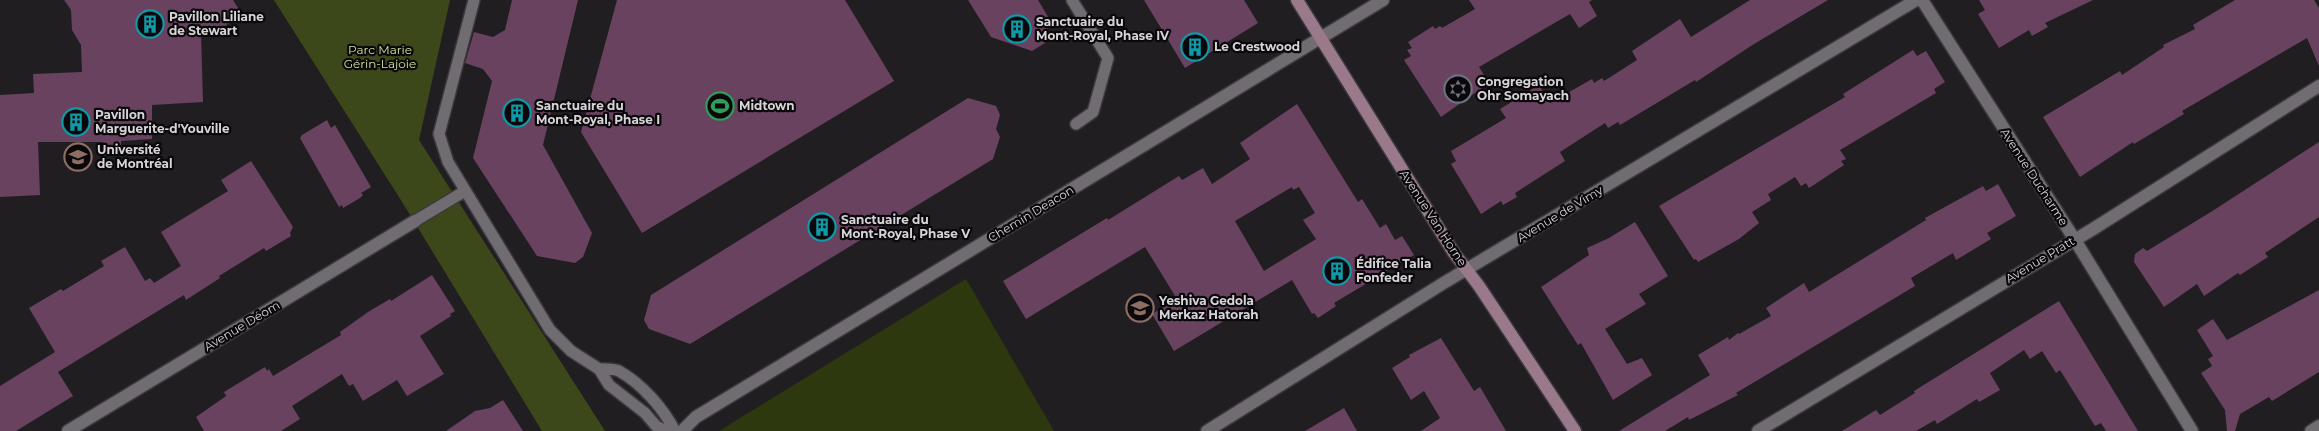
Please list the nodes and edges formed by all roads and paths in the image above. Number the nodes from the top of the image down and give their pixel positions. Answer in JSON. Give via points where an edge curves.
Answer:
{"nodes":[{"id":1,"x":474,"y":0,"type":"edge"},
{"id":2,"x":1072,"y":0,"type":"edge"},
{"id":3,"x":1297,"y":0,"type":"edge"},
{"id":4,"x":1383,"y":0,"type":"edge"},
{"id":5,"x":1916,"y":0,"type":"edge"},
{"id":6,"x":1922,"y":0,"type":"edge"},
{"id":7,"x":1321,"y":39,"type":"junction"},
{"id":8,"x":2319,"y":86,"type":"edge"},
{"id":9,"x":1076,"y":124,"type":"dead end"},
{"id":10,"x":465,"y":191,"type":"junction"},
{"id":11,"x":415,"y":221,"type":"joint"},
{"id":12,"x":2075,"y":240,"type":"junction"},
{"id":13,"x":1467,"y":270,"type":"junction"},
{"id":14,"x":599,"y":369,"type":"junction"},
{"id":15,"x":2319,"y":426,"type":"edge"},
{"id":16,"x":68,"y":431,"type":"edge"},
{"id":17,"x":666,"y":431,"type":"edge"},
{"id":18,"x":675,"y":431,"type":"edge"},
{"id":19,"x":682,"y":431,"type":"edge"},
{"id":20,"x":1207,"y":431,"type":"edge"},
{"id":21,"x":1575,"y":431,"type":"edge"},
{"id":22,"x":1758,"y":431,"type":"edge"},
{"id":23,"x":2192,"y":431,"type":"edge"},
{"id":24,"x":2311,"y":431,"type":"edge"}],
"edges":[{"from":1,"to":10,"type":"lane","via":[[439,134],[448,162]]},
{"from":2,"to":9,"type":"lane","via":[[1108,58],[1093,112]]},
{"from":3,"to":7,"type":"main road","name":"Avenue Van Horne"},
{"from":4,"to":7,"type":"street","name":"Chemin Deacon"},
{"from":5,"to":13,"type":"street","name":"Avenue de Vimy"},
{"from":6,"to":12,"type":"street","name":"Avenue Ducharme"},
{"from":7,"to":13,"type":"main road","name":"Avenue Van Horne"},
{"from":7,"to":19,"type":"street","name":"Chemin Deacon","via":[[696,417]]},
{"from":8,"to":12,"type":"street","name":"Avenue Pratt"},
{"from":10,"to":11,"type":"lane"},
{"from":10,"to":14,"type":"lane","via":[[550,330],[571,351]]},
{"from":11,"to":16,"type":"street","name":"Avenue Déom"},
{"from":12,"to":22,"type":"street","name":"Avenue Pratt"},
{"from":12,"to":23,"type":"street","name":"Avenue Ducharme"},
{"from":13,"to":20,"type":"street","name":"Avenue de Vimy"},
{"from":13,"to":21,"type":"main road","name":"Avenue Van Horne"},
{"from":14,"to":17,"type":"lane","via":[[609,385]]},
{"from":14,"to":18,"type":"lane","via":[[617,370],[642,388],[668,417]]},
{"from":15,"to":24,"type":"street"}]}
